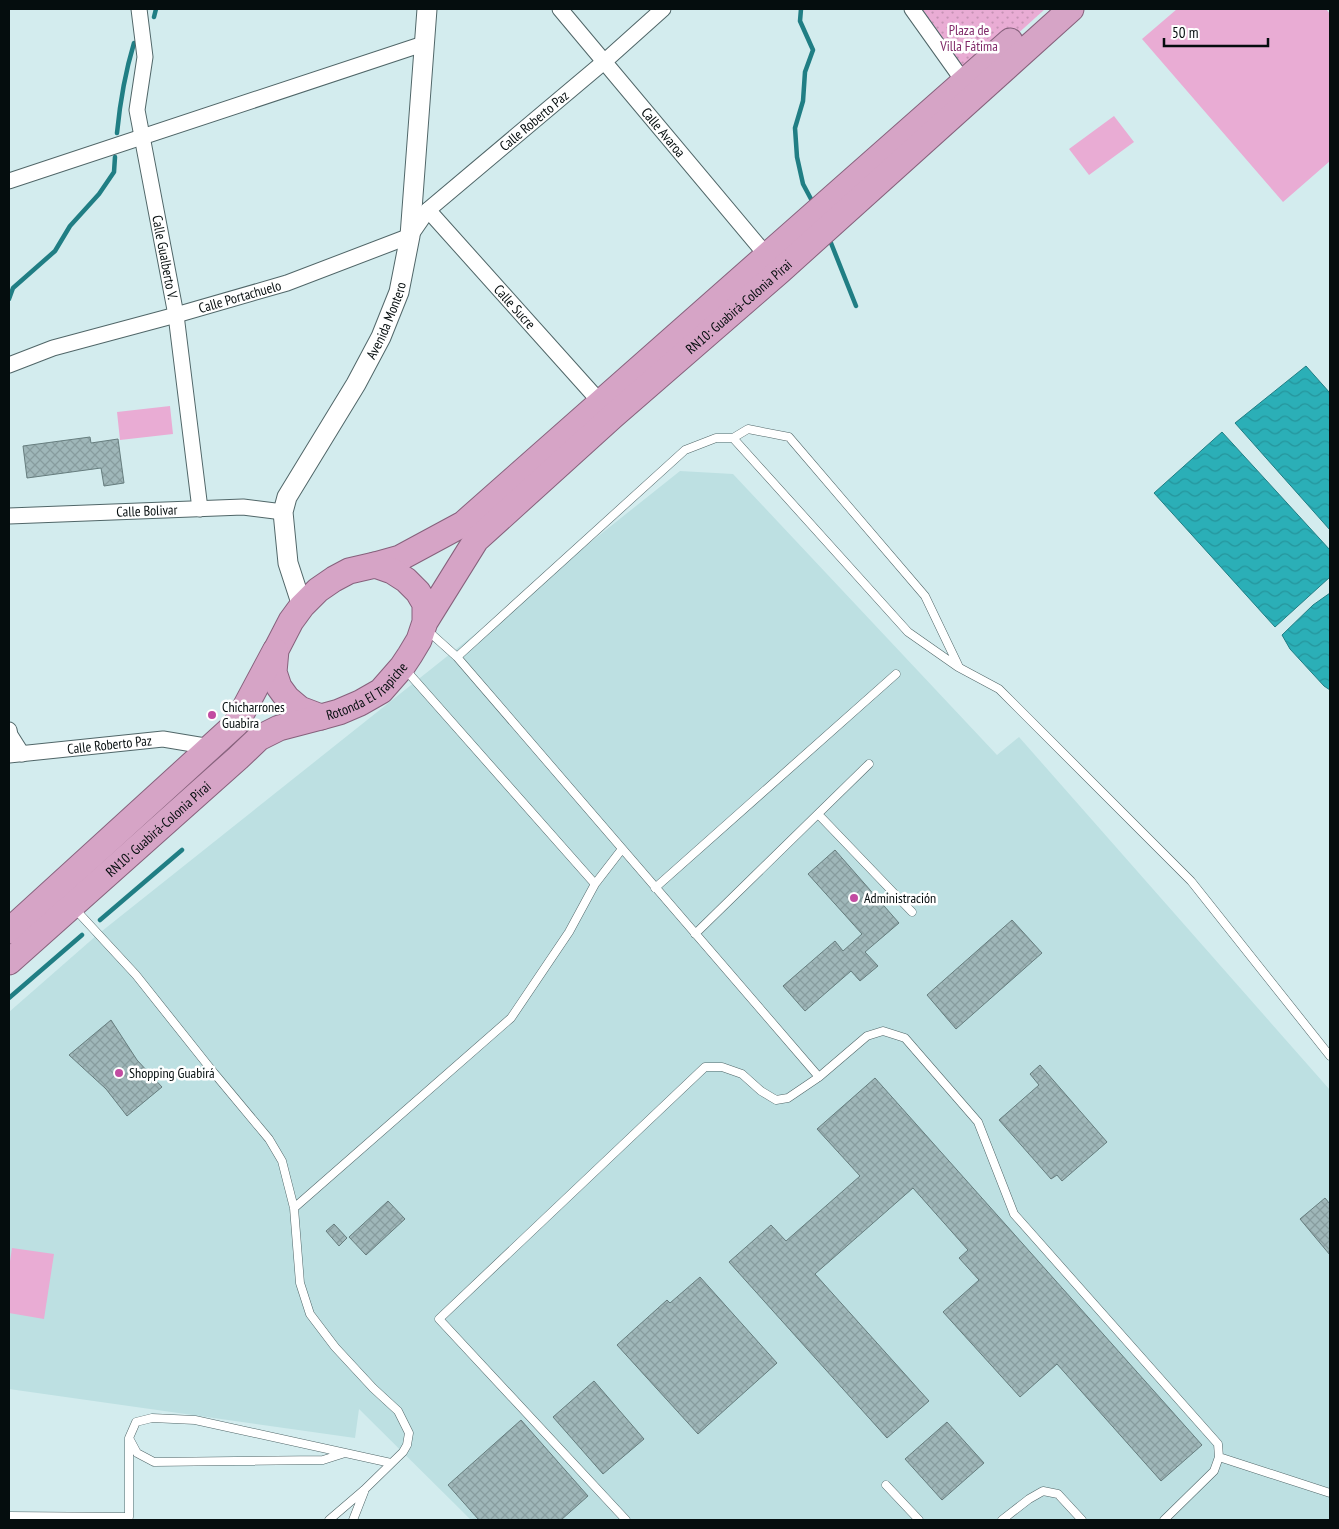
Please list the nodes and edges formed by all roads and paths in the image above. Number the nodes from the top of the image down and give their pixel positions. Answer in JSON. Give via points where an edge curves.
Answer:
{"nodes":[{"id":1,"x":138,"y":9,"type":"edge"},
{"id":2,"x":426,"y":9,"type":"edge"},
{"id":3,"x":560,"y":9,"type":"edge"},
{"id":4,"x":663,"y":9,"type":"edge"},
{"id":5,"x":912,"y":9,"type":"edge"},
{"id":6,"x":1046,"y":9,"type":"edge"},
{"id":7,"x":1071,"y":9,"type":"edge"},
{"id":8,"x":423,"y":44,"type":"junction"},
{"id":9,"x":605,"y":61,"type":"junction"},
{"id":10,"x":964,"y":82,"type":"junction"},
{"id":11,"x":142,"y":136,"type":"junction"},
{"id":12,"x":9,"y":181,"type":"edge"},
{"id":13,"x":428,"y":210,"type":"junction"},
{"id":14,"x":410,"y":236,"type":"junction"},
{"id":15,"x":767,"y":256,"type":"junction"},
{"id":16,"x":176,"y":315,"type":"junction"},
{"id":17,"x":9,"y":365,"type":"edge"},
{"id":18,"x":601,"y":403,"type":"junction"},
{"id":19,"x":732,"y":438,"type":"junction"},
{"id":20,"x":200,"y":509,"type":"junction"},
{"id":21,"x":283,"y":512,"type":"junction"},
{"id":22,"x":9,"y":516,"type":"edge"},
{"id":23,"x":375,"y":566,"type":"junction"},
{"id":24,"x":302,"y":606,"type":"junction"},
{"id":25,"x":425,"y":624,"type":"junction"},
{"id":26,"x":276,"y":650,"type":"junction"},
{"id":27,"x":457,"y":657,"type":"junction"},
{"id":28,"x":402,"y":667,"type":"junction"},
{"id":29,"x":958,"y":667,"type":"junction"},
{"id":30,"x":896,"y":674,"type":"dead end"},
{"id":31,"x":321,"y":717,"type":"junction"},
{"id":32,"x":9,"y":730,"type":"edge"},
{"id":33,"x":211,"y":747,"type":"junction"},
{"id":34,"x":15,"y":755,"type":"edge"},
{"id":35,"x":869,"y":764,"type":"dead end"},
{"id":36,"x":818,"y":814,"type":"junction"},
{"id":37,"x":622,"y":849,"type":"junction"},
{"id":38,"x":595,"y":884,"type":"junction"},
{"id":39,"x":655,"y":888,"type":"junction"},
{"id":40,"x":72,"y":906,"type":"junction"},
{"id":41,"x":912,"y":912,"type":"dead end"},
{"id":42,"x":9,"y":931,"type":"edge"},
{"id":43,"x":695,"y":934,"type":"junction"},
{"id":44,"x":9,"y":962,"type":"edge"},
{"id":45,"x":1330,"y":1056,"type":"edge"},
{"id":46,"x":819,"y":1077,"type":"junction"},
{"id":47,"x":294,"y":1208,"type":"junction"},
{"id":48,"x":128,"y":1438,"type":"junction"},
{"id":49,"x":345,"y":1453,"type":"junction"},
{"id":50,"x":1219,"y":1457,"type":"junction"},
{"id":51,"x":391,"y":1463,"type":"junction"},
{"id":52,"x":886,"y":1485,"type":"dead end"},
{"id":53,"x":364,"y":1490,"type":"junction"},
{"id":54,"x":1330,"y":1493,"type":"edge"},
{"id":55,"x":9,"y":1516,"type":"edge"},
{"id":56,"x":329,"y":1520,"type":"edge"},
{"id":57,"x":353,"y":1520,"type":"edge"},
{"id":58,"x":626,"y":1520,"type":"edge"},
{"id":59,"x":919,"y":1520,"type":"edge"},
{"id":60,"x":1002,"y":1520,"type":"edge"},
{"id":61,"x":1082,"y":1520,"type":"edge"},
{"id":62,"x":1164,"y":1520,"type":"edge"}],
"edges":[{"from":1,"to":11,"type":"street","name":"Calle Gualberto V.","via":[[145,57],[137,110]]},
{"from":2,"to":8,"type":"street","name":"Avenida Montero"},
{"from":3,"to":9,"type":"street","name":"Calle Avaroa"},
{"from":4,"to":9,"type":"street","name":"Calle Roberto Paz"},
{"from":5,"to":10,"type":"street"},
{"from":6,"to":10,"type":"highway","name":"RN10: Guabirá-Colonia Pirai"},
{"from":7,"to":25,"type":"highway","name":"RN10: Guabirá-Colonia Pirai","via":[[476,540]]},
{"from":8,"to":11,"type":"street"},
{"from":8,"to":14,"type":"street","name":"Avenida Montero"},
{"from":9,"to":13,"type":"street","name":"Calle Roberto Paz"},
{"from":9,"to":15,"type":"street","name":"Calle Avaroa"},
{"from":10,"to":15,"type":"highway","name":"RN10: Guabirá-Colonia Pirai"},
{"from":11,"to":12,"type":"street"},
{"from":11,"to":16,"type":"street","name":"Calle Gualberto V."},
{"from":13,"to":14,"type":"street","name":"Calle Roberto Paz"},
{"from":13,"to":18,"type":"street","name":"Calle Sucre"},
{"from":14,"to":16,"type":"street","name":"Calle Portachuelo","via":[[287,283]]},
{"from":14,"to":21,"type":"street","name":"Avenida Montero","via":[[399,292],[381,337],[287,497]]},
{"from":15,"to":18,"type":"highway","name":"RN10: Guabirá-Colonia Pirai"},
{"from":16,"to":17,"type":"street","name":"Calle Portachuelo","via":[[53,348]]},
{"from":16,"to":20,"type":"street","name":"Calle Gualberto V."},
{"from":18,"to":23,"type":"highway","name":"RN10: Guabirá-Colonia Pirai","via":[[463,524],[400,558]]},
{"from":19,"to":27,"type":"lane","via":[[716,438],[685,450]]},
{"from":19,"to":29,"type":"lane","via":[[908,632]]},
{"from":19,"to":29,"type":"lane","via":[[748,429],[789,437],[925,596]]},
{"from":20,"to":21,"type":"street","name":"Calle Bolivar","via":[[243,508]]},
{"from":20,"to":22,"type":"street","name":"Calle Bolivar"},
{"from":21,"to":24,"type":"street","name":"Avenida Montero","via":[[288,563]]},
{"from":23,"to":24,"type":"highway","name":"Rotonda El Trapiche","via":[[334,579]]},
{"from":23,"to":25,"type":"highway","via":[[392,571],[418,592],[425,604]]},
{"from":24,"to":26,"type":"highway","name":"Rotonda El Trapiche"},
{"from":25,"to":27,"type":"lane"},
{"from":25,"to":28,"type":"highway","name":"Rotonda El Trapiche"},
{"from":26,"to":31,"type":"highway","name":"Rotonda El Trapiche","via":[[274,672],[279,687],[300,709]]},
{"from":26,"to":33,"type":"highway","name":"RN10: Guabirá-Colonia Pirai","via":[[236,724]]},
{"from":27,"to":37,"type":"lane"},
{"from":28,"to":31,"type":"highway","name":"Rotonda El Trapiche","via":[[381,690],[360,703]]},
{"from":28,"to":38,"type":"lane"},
{"from":29,"to":45,"type":"lane","via":[[999,689],[1191,881]]},
{"from":30,"to":39,"type":"lane"},
{"from":31,"to":40,"type":"highway","name":"RN10: Guabirá-Colonia Pirai","via":[[278,728],[259,738]]},
{"from":32,"to":34,"type":"street"},
{"from":33,"to":34,"type":"street","name":"Calle Roberto Paz","via":[[163,739]]},
{"from":33,"to":42,"type":"highway","name":"RN10: Guabirá-Colonia Pirai"},
{"from":35,"to":36,"type":"lane"},
{"from":36,"to":41,"type":"lane"},
{"from":36,"to":43,"type":"lane"},
{"from":37,"to":38,"type":"lane"},
{"from":37,"to":39,"type":"lane"},
{"from":38,"to":47,"type":"lane","via":[[569,932],[511,1018]]},
{"from":39,"to":43,"type":"lane"},
{"from":40,"to":44,"type":"highway","name":"RN10: Guabirá-Colonia Pirai"},
{"from":40,"to":47,"type":"lane","via":[[136,976],[269,1139],[282,1161]]},
{"from":43,"to":46,"type":"lane"},
{"from":46,"to":50,"type":"lane","via":[[867,1036],[883,1031],[906,1038],[978,1122],[1014,1214],[1218,1444]]},
{"from":46,"to":58,"type":"lane","via":[[788,1098],[776,1100],[761,1092],[742,1074],[722,1067],[705,1067],[439,1319]]},
{"from":47,"to":51,"type":"lane","via":[[300,1283],[310,1314],[373,1388],[398,1411],[410,1433],[403,1452]]},
{"from":48,"to":49,"type":"lane","via":[[137,1453],[154,1462],[324,1460]]},
{"from":48,"to":49,"type":"lane","via":[[136,1422],[152,1418],[195,1420]]},
{"from":48,"to":55,"type":"lane","via":[[129,1517]]},
{"from":49,"to":51,"type":"lane"},
{"from":50,"to":54,"type":"lane"},
{"from":50,"to":62,"type":"lane","via":[[1214,1471]]},
{"from":51,"to":53,"type":"lane"},
{"from":52,"to":59,"type":"lane"},
{"from":53,"to":56,"type":"lane"},
{"from":53,"to":57,"type":"lane"},
{"from":60,"to":61,"type":"lane","via":[[1043,1491],[1058,1494]]}]}
